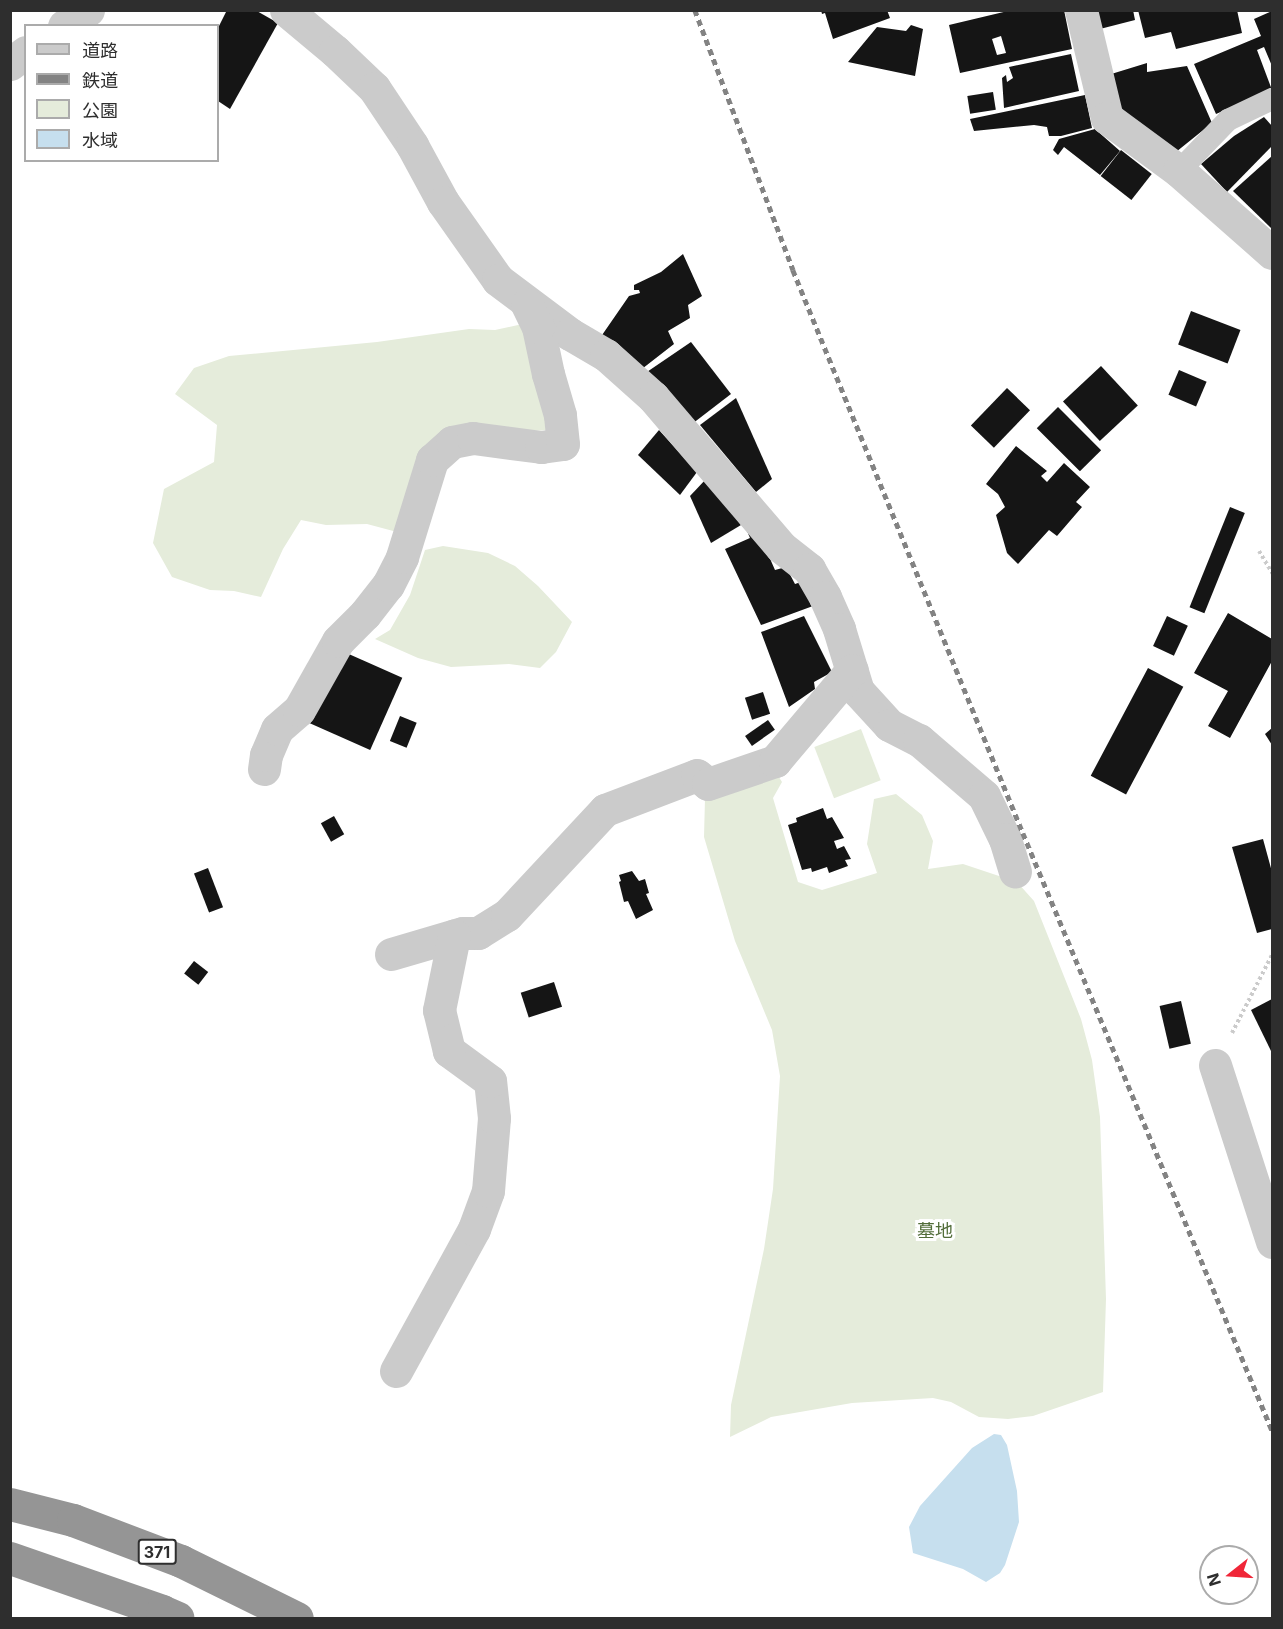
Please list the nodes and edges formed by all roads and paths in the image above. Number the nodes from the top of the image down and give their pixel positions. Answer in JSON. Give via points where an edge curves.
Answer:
{"nodes":[{"id":1,"x":88,"y":10,"type":"edge"},
{"id":2,"x":286,"y":10,"type":"edge"},
{"id":3,"x":1081,"y":10,"type":"edge"},
{"id":4,"x":67,"y":24,"type":"edge"},
{"id":5,"x":24,"y":54,"type":"edge"},
{"id":6,"x":10,"y":64,"type":"edge"},
{"id":7,"x":1272,"y":99,"type":"edge"},
{"id":8,"x":1179,"y":171,"type":"junction"},
{"id":9,"x":1272,"y":253,"type":"edge"},
{"id":10,"x":527,"y":304,"type":"junction"},
{"id":11,"x":1259,"y":551,"type":"dead end"},
{"id":12,"x":1272,"y":573,"type":"edge"},
{"id":13,"x":852,"y":670,"type":"junction"},
{"id":14,"x":264,"y":769,"type":"dead end"},
{"id":15,"x":1015,"y":871,"type":"dead end"},
{"id":16,"x":454,"y":936,"type":"junction"},
{"id":17,"x":391,"y":954,"type":"dead end"},
{"id":18,"x":1272,"y":955,"type":"edge"},
{"id":19,"x":1215,"y":1065,"type":"joint"},
{"id":20,"x":1272,"y":1242,"type":"edge"},
{"id":21,"x":396,"y":1371,"type":"dead end"},
{"id":22,"x":10,"y":1504,"type":"edge"},
{"id":23,"x":10,"y":1558,"type":"edge"},
{"id":24,"x":178,"y":1618,"type":"edge"},
{"id":25,"x":297,"y":1618,"type":"edge"}],
"edges":[{"from":1,"to":4,"type":"street"},
{"from":2,"to":10,"type":"street","via":[[374,88],[476,249],[498,280]]},
{"from":3,"to":8,"type":"street","via":[[1107,118]]},
{"from":5,"to":6,"type":"street"},
{"from":7,"to":8,"type":"lane","via":[[1228,120]]},
{"from":8,"to":9,"type":"street"},
{"from":10,"to":13,"type":"street","via":[[606,356],[653,397],[781,547],[809,569],[835,618]]},
{"from":10,"to":14,"type":"street","via":[[538,327],[560,415],[563,444],[541,447],[473,438],[452,442],[432,460],[402,557],[388,585],[338,641],[298,710],[277,729]]},
{"from":11,"to":12,"type":"path"},
{"from":13,"to":15,"type":"street","via":[[858,691],[889,725],[919,740],[984,796]]},
{"from":13,"to":16,"type":"street","via":[[775,761],[708,784],[697,776],[605,810],[507,915],[478,933]]},
{"from":16,"to":17,"type":"street"},
{"from":16,"to":21,"type":"street","via":[[439,1010],[449,1051],[490,1081],[495,1118],[488,1191],[474,1229]]},
{"from":18,"to":19,"type":"path"},
{"from":19,"to":20,"type":"street"},
{"from":22,"to":25,"type":"highway","number":"371","via":[[73,1520],[181,1561]]},
{"from":23,"to":24,"type":"highway"}]}
